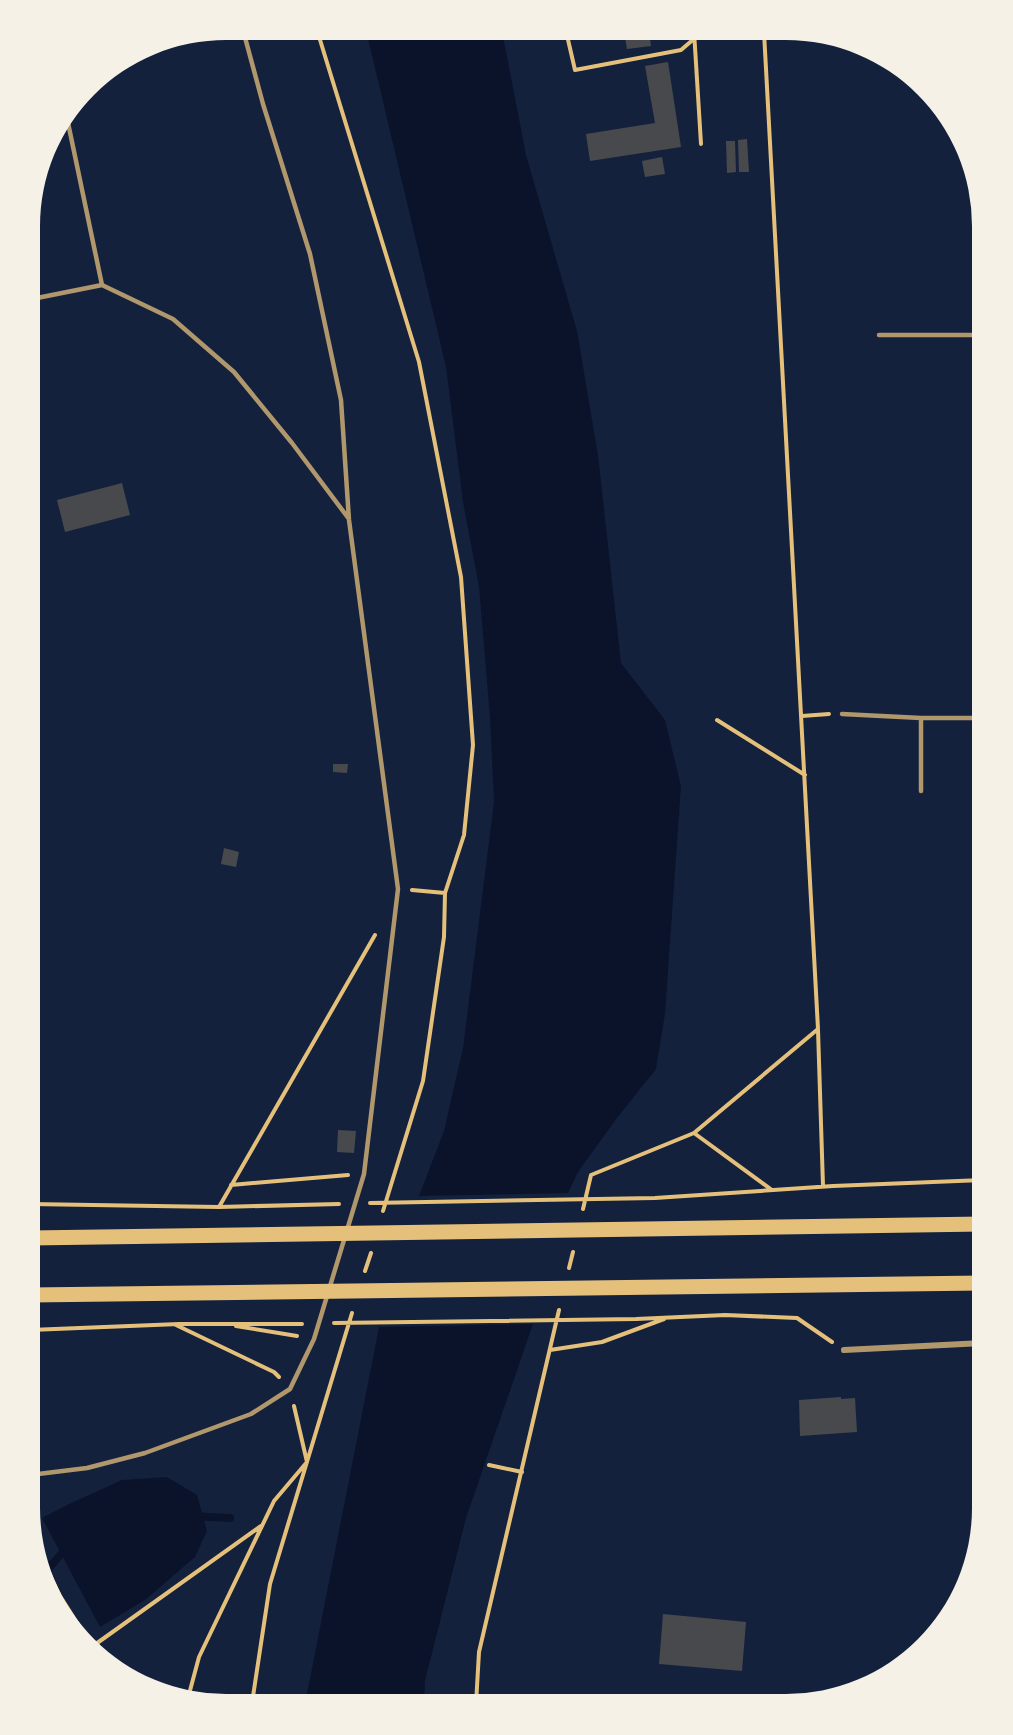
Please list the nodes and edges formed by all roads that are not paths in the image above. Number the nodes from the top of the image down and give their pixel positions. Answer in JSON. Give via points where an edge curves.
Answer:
{"nodes":[{"id":1,"x":246,"y":40,"type":"edge"},
{"id":2,"x":69,"y":128,"type":"edge"},
{"id":3,"x":102,"y":285,"type":"junction"},
{"id":4,"x":40,"y":297,"type":"edge"},
{"id":5,"x":879,"y":335,"type":"dead end"},
{"id":6,"x":972,"y":335,"type":"edge"},
{"id":7,"x":349,"y":520,"type":"junction"},
{"id":8,"x":842,"y":714,"type":"dead end"},
{"id":9,"x":921,"y":718,"type":"junction"},
{"id":10,"x":972,"y":718,"type":"edge"},
{"id":11,"x":921,"y":791,"type":"dead end"},
{"id":12,"x":972,"y":1224,"type":"edge"},
{"id":13,"x":40,"y":1238,"type":"edge"},
{"id":14,"x":972,"y":1283,"type":"edge"},
{"id":15,"x":40,"y":1295,"type":"edge"},
{"id":16,"x":972,"y":1343,"type":"edge"},
{"id":17,"x":844,"y":1350,"type":"road end"},
{"id":18,"x":40,"y":1474,"type":"edge"}],
"edges":[{"from":1,"to":7,"type":"lane","via":[[310,254],[341,400]]},
{"from":2,"to":3,"type":"lane"},
{"from":3,"to":4,"type":"lane"},
{"from":3,"to":7,"type":"lane","via":[[173,320],[234,372]]},
{"from":5,"to":6,"type":"lane"},
{"from":7,"to":18,"type":"lane","via":[[398,889],[364,1173],[314,1339],[290,1389],[251,1414],[146,1453],[87,1468]]},
{"from":8,"to":9,"type":"lane"},
{"from":9,"to":10,"type":"lane"},
{"from":9,"to":11,"type":"lane"},
{"from":12,"to":13,"type":"main road"},
{"from":14,"to":15,"type":"main road"},
{"from":16,"to":17,"type":"street"}]}
